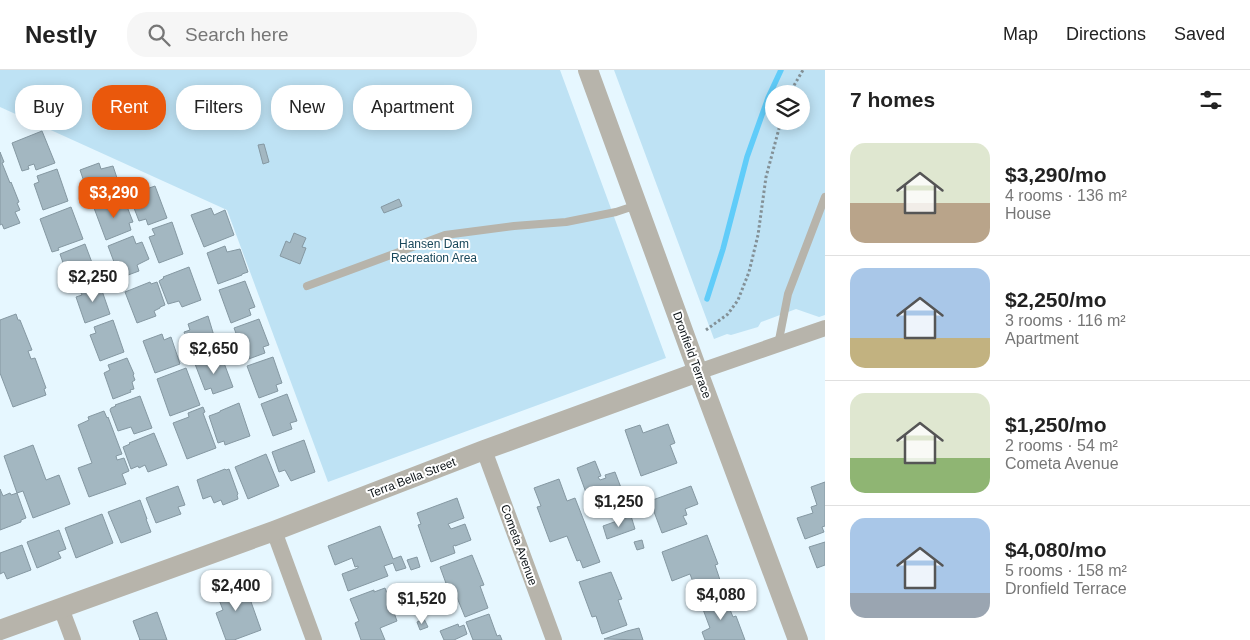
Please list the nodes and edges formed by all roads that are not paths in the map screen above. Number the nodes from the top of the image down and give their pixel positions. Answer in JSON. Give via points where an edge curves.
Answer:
{"nodes":[{"id":1,"x":588,"y":70,"type":"edge"},
{"id":2,"x":825,"y":197,"type":"edge"},
{"id":3,"x":637,"y":205,"type":"junction"},
{"id":4,"x":308,"y":286,"type":"dead end"},
{"id":5,"x":825,"y":328,"type":"edge"},
{"id":6,"x":778,"y":345,"type":"junction"},
{"id":7,"x":698,"y":372,"type":"junction"},
{"id":8,"x":484,"y":450,"type":"junction"},
{"id":9,"x":274,"y":531,"type":"junction"},
{"id":10,"x":61,"y":608,"type":"junction"},
{"id":11,"x":0,"y":630,"type":"edge"},
{"id":12,"x":73,"y":640,"type":"edge"},
{"id":13,"x":314,"y":640,"type":"edge"},
{"id":14,"x":554,"y":640,"type":"edge"},
{"id":15,"x":798,"y":640,"type":"edge"}],
"edges":[{"from":1,"to":3,"type":"street","name":"Dronfield Terrace"},
{"from":2,"to":6,"type":"lane","via":[[788,294]]},
{"from":3,"to":4,"type":"lane","via":[[566,222],[445,235]]},
{"from":3,"to":7,"type":"street","name":"Dronfield Terrace"},
{"from":5,"to":6,"type":"street","name":"Terra Bella Street"},
{"from":6,"to":7,"type":"street","name":"Terra Bella Street"},
{"from":7,"to":8,"type":"street","name":"Terra Bella Street"},
{"from":7,"to":15,"type":"street","name":"Dronfield Terrace"},
{"from":8,"to":9,"type":"street","name":"Terra Bella Street"},
{"from":8,"to":14,"type":"street","name":"Cometa Avenue"},
{"from":9,"to":10,"type":"street","name":"Terra Bella Street"},
{"from":9,"to":13,"type":"street"},
{"from":10,"to":11,"type":"street","name":"Terra Bella Street"},
{"from":10,"to":12,"type":"street"}]}
